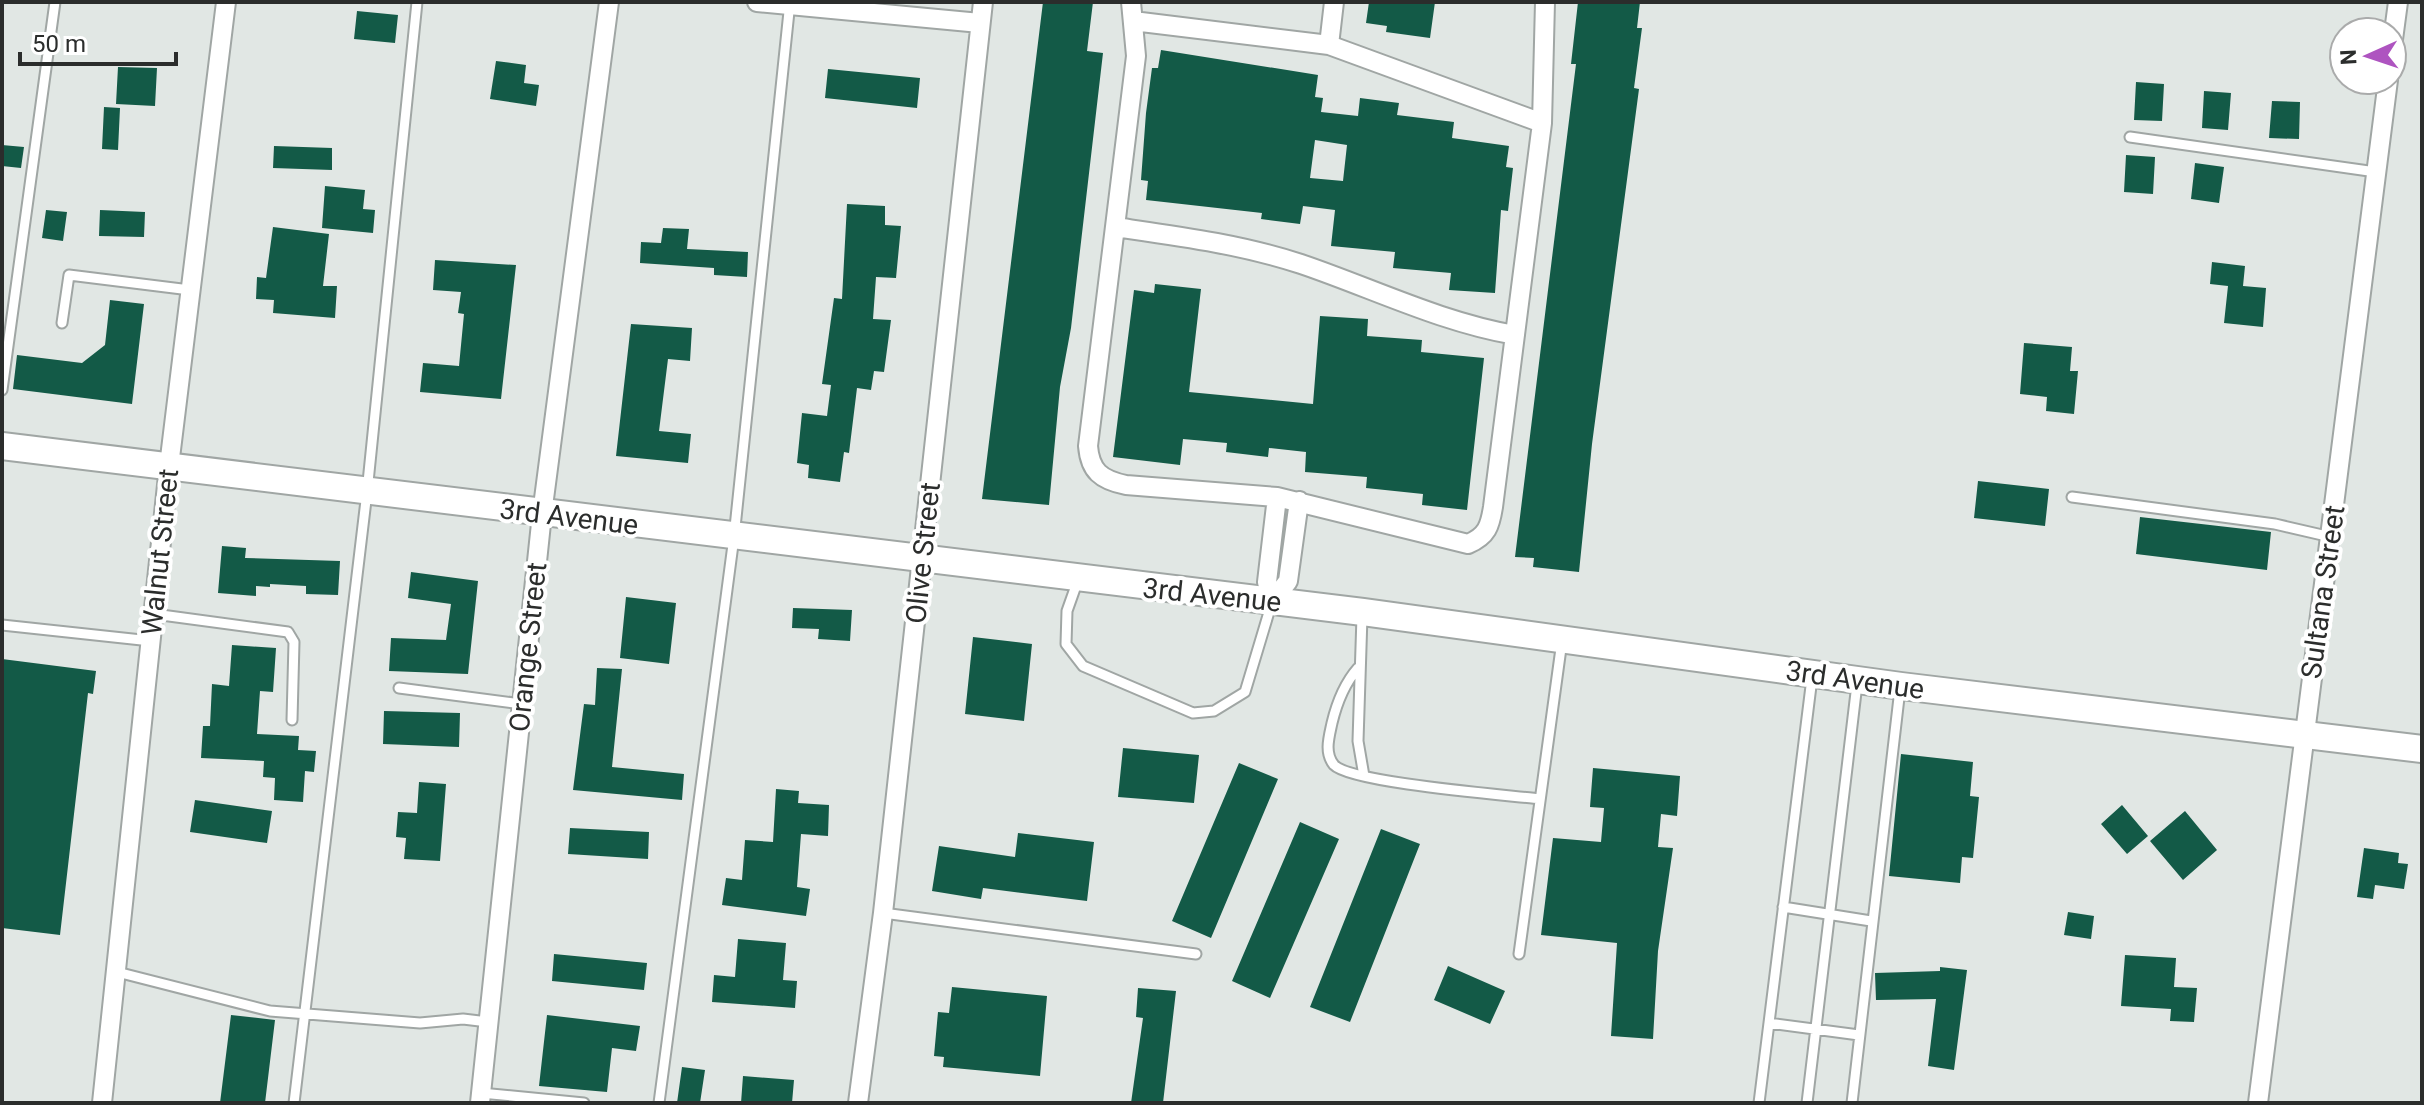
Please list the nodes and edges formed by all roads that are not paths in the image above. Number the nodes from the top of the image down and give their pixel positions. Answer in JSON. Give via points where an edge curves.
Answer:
{"nodes":[{"id":1,"x":55,"y":2,"type":"edge"},
{"id":2,"x":226,"y":2,"type":"edge"},
{"id":3,"x":417,"y":2,"type":"edge"},
{"id":4,"x":609,"y":2,"type":"edge"},
{"id":5,"x":757,"y":2,"type":"edge"},
{"id":6,"x":983,"y":2,"type":"edge"},
{"id":7,"x":1131,"y":2,"type":"edge"},
{"id":8,"x":1334,"y":2,"type":"edge"},
{"id":9,"x":1545,"y":2,"type":"edge"},
{"id":10,"x":789,"y":4,"type":"edge"},
{"id":11,"x":1133,"y":21,"type":"junction"},
{"id":12,"x":980,"y":23,"type":"junction"},
{"id":13,"x":1329,"y":45,"type":"junction"},
{"id":14,"x":2386,"y":96,"type":"edge"},
{"id":15,"x":1542,"y":123,"type":"junction"},
{"id":16,"x":2130,"y":137,"type":"dead end"},
{"id":17,"x":2376,"y":172,"type":"junction"},
{"id":18,"x":1115,"y":227,"type":"junction"},
{"id":19,"x":190,"y":290,"type":"junction"},
{"id":20,"x":62,"y":323,"type":"dead end"},
{"id":21,"x":1515,"y":335,"type":"junction"},
{"id":22,"x":2,"y":390,"type":"edge"},
{"id":23,"x":2,"y":446,"type":"edge"},
{"id":24,"x":169,"y":466,"type":"junction"},
{"id":25,"x":367,"y":492,"type":"junction"},
{"id":26,"x":1277,"y":497,"type":"junction"},
{"id":27,"x":2072,"y":497,"type":"dead end"},
{"id":28,"x":1299,"y":501,"type":"junction"},
{"id":29,"x":542,"y":514,"type":"junction"},
{"id":30,"x":734,"y":537,"type":"junction"},
{"id":31,"x":2331,"y":537,"type":"junction"},
{"id":32,"x":922,"y":560,"type":"junction"},
{"id":33,"x":1078,"y":580,"type":"junction"},
{"id":34,"x":1272,"y":602,"type":"junction"},
{"id":35,"x":1363,"y":612,"type":"junction"},
{"id":36,"x":154,"y":614,"type":"junction"},
{"id":37,"x":2,"y":625,"type":"edge"},
{"id":38,"x":151,"y":641,"type":"junction"},
{"id":39,"x":1562,"y":641,"type":"junction"},
{"id":40,"x":1358,"y":668,"type":"junction"},
{"id":41,"x":1813,"y":674,"type":"junction"},
{"id":42,"x":1858,"y":681,"type":"junction"},
{"id":43,"x":1901,"y":686,"type":"junction"},
{"id":44,"x":399,"y":688,"type":"dead end"},
{"id":45,"x":522,"y":704,"type":"junction"},
{"id":46,"x":292,"y":720,"type":"dead end"},
{"id":47,"x":2304,"y":735,"type":"junction"},
{"id":48,"x":2422,"y":749,"type":"edge"},
{"id":49,"x":1364,"y":776,"type":"junction"},
{"id":50,"x":1540,"y":799,"type":"junction"},
{"id":51,"x":1783,"y":907,"type":"junction"},
{"id":52,"x":883,"y":913,"type":"junction"},
{"id":53,"x":1831,"y":915,"type":"junction"},
{"id":54,"x":1871,"y":921,"type":"junction"},
{"id":55,"x":1196,"y":954,"type":"dead end"},
{"id":56,"x":1519,"y":954,"type":"dead end"},
{"id":57,"x":117,"y":972,"type":"junction"},
{"id":58,"x":305,"y":1013,"type":"junction"},
{"id":59,"x":488,"y":1022,"type":"junction"},
{"id":60,"x":1769,"y":1023,"type":"junction"},
{"id":61,"x":1816,"y":1029,"type":"junction"},
{"id":62,"x":1859,"y":1035,"type":"junction"},
{"id":63,"x":480,"y":1098,"type":"edge"},
{"id":64,"x":102,"y":1103,"type":"edge"},
{"id":65,"x":294,"y":1103,"type":"edge"},
{"id":66,"x":584,"y":1103,"type":"edge"},
{"id":67,"x":659,"y":1103,"type":"edge"},
{"id":68,"x":858,"y":1103,"type":"edge"},
{"id":69,"x":1759,"y":1103,"type":"edge"},
{"id":70,"x":1807,"y":1103,"type":"edge"},
{"id":71,"x":1852,"y":1103,"type":"edge"},
{"id":72,"x":2258,"y":1103,"type":"edge"}],
"edges":[{"from":1,"to":22,"type":"lane"},
{"from":2,"to":19,"type":"street","name":"Walnut Street"},
{"from":3,"to":25,"type":"lane"},
{"from":4,"to":29,"type":"street","name":"Orange Street"},
{"from":5,"to":10,"type":"street"},
{"from":6,"to":12,"type":"street","name":"Olive Street"},
{"from":7,"to":11,"type":"street"},
{"from":8,"to":13,"type":"street"},
{"from":9,"to":15,"type":"street"},
{"from":10,"to":12,"type":"street"},
{"from":10,"to":30,"type":"lane"},
{"from":11,"to":13,"type":"street"},
{"from":11,"to":18,"type":"street","via":[[1136,56]]},
{"from":12,"to":32,"type":"street","name":"Olive Street"},
{"from":13,"to":15,"type":"street"},
{"from":14,"to":17,"type":"street","name":"Sultana Street"},
{"from":15,"to":21,"type":"street"},
{"from":16,"to":17,"type":"lane"},
{"from":17,"to":31,"type":"street","name":"Sultana Street"},
{"from":18,"to":21,"type":"street","via":[[1209,241],[1298,263],[1452,321]]},
{"from":18,"to":26,"type":"street","via":[[1089,462],[1097,474],[1117,483]]},
{"from":19,"to":20,"type":"lane","via":[[69,275]]},
{"from":19,"to":24,"type":"street","name":"Walnut Street"},
{"from":21,"to":28,"type":"street","via":[[1490,528],[1480,539],[1449,542]]},
{"from":23,"to":24,"type":"street","name":"3rd Avenue"},
{"from":24,"to":25,"type":"street","name":"3rd Avenue"},
{"from":24,"to":36,"type":"street","name":"Walnut Street"},
{"from":25,"to":29,"type":"street","name":"3rd Avenue"},
{"from":25,"to":58,"type":"lane"},
{"from":26,"to":28,"type":"street"},
{"from":26,"to":34,"type":"street","via":[[1267,582]]},
{"from":27,"to":31,"type":"lane","via":[[2275,524]]},
{"from":28,"to":34,"type":"street","via":[[1288,581]]},
{"from":29,"to":30,"type":"street","name":"3rd Avenue"},
{"from":29,"to":45,"type":"street","name":"Orange Street"},
{"from":30,"to":32,"type":"street","name":"3rd Avenue"},
{"from":30,"to":67,"type":"lane"},
{"from":31,"to":47,"type":"street","name":"Sultana Street"},
{"from":32,"to":33,"type":"street","name":"3rd Avenue"},
{"from":32,"to":52,"type":"street","name":"Olive Street"},
{"from":33,"to":34,"type":"street","name":"3rd Avenue"},
{"from":33,"to":34,"type":"lane","via":[[1067,611],[1066,644],[1083,666],[1193,713],[1214,711],[1245,692]]},
{"from":34,"to":35,"type":"street","name":"3rd Avenue"},
{"from":35,"to":39,"type":"street","name":"3rd Avenue"},
{"from":35,"to":40,"type":"lane"},
{"from":36,"to":38,"type":"street","name":"Walnut Street"},
{"from":36,"to":46,"type":"lane","via":[[288,632],[294,642]]},
{"from":37,"to":38,"type":"lane"},
{"from":38,"to":57,"type":"street","name":"Walnut Street"},
{"from":39,"to":41,"type":"street","name":"3rd Avenue"},
{"from":39,"to":50,"type":"lane"},
{"from":40,"to":49,"type":"lane","via":[[1358,741]]},
{"from":40,"to":49,"type":"lane","via":[[1342,691],[1328,741],[1335,766]]},
{"from":41,"to":42,"type":"street","name":"3rd Avenue"},
{"from":41,"to":51,"type":"lane"},
{"from":42,"to":43,"type":"street","name":"3rd Avenue"},
{"from":42,"to":53,"type":"lane"},
{"from":43,"to":47,"type":"street","name":"3rd Avenue"},
{"from":43,"to":54,"type":"lane"},
{"from":44,"to":45,"type":"lane"},
{"from":45,"to":59,"type":"street","name":"Orange Street"},
{"from":47,"to":48,"type":"street","name":"3rd Avenue"},
{"from":47,"to":72,"type":"street","name":"Sultana Street"},
{"from":49,"to":50,"type":"lane"},
{"from":50,"to":56,"type":"lane"},
{"from":51,"to":53,"type":"lane"},
{"from":51,"to":60,"type":"lane"},
{"from":52,"to":55,"type":"lane"},
{"from":52,"to":68,"type":"street","name":"Olive Street"},
{"from":53,"to":54,"type":"lane"},
{"from":53,"to":61,"type":"lane"},
{"from":54,"to":62,"type":"lane"},
{"from":57,"to":58,"type":"lane","via":[[270,1011]]},
{"from":57,"to":64,"type":"street","name":"Walnut Street"},
{"from":58,"to":59,"type":"lane","via":[[420,1023]]},
{"from":58,"to":65,"type":"lane"},
{"from":59,"to":63,"type":"street","name":"Orange Street"},
{"from":60,"to":61,"type":"lane"},
{"from":60,"to":69,"type":"lane"},
{"from":61,"to":62,"type":"lane"},
{"from":61,"to":70,"type":"lane"},
{"from":62,"to":71,"type":"lane"},
{"from":63,"to":66,"type":"lane"}]}
